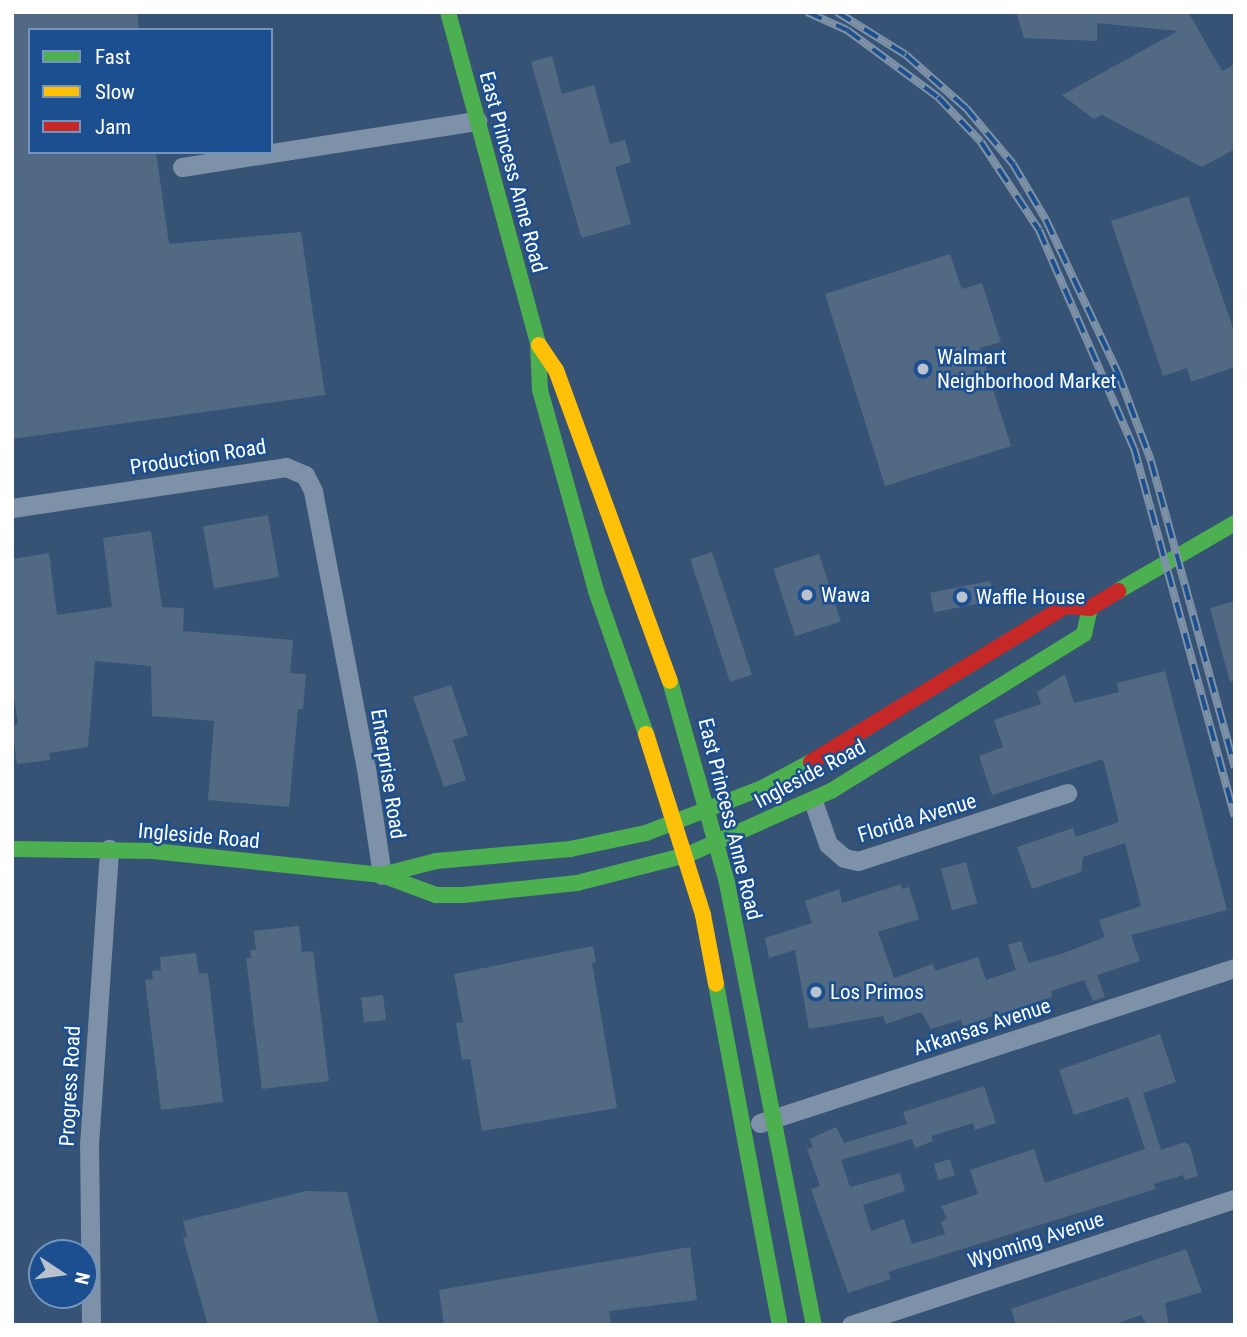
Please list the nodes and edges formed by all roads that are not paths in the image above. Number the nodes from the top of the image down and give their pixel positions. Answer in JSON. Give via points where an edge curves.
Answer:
{"nodes":[{"id":1,"x":448,"y":12,"type":"edge"},
{"id":2,"x":477,"y":121,"type":"junction"},
{"id":3,"x":273,"y":153,"type":"edge"},
{"id":4,"x":265,"y":154,"type":"edge"},
{"id":5,"x":182,"y":167,"type":"dead end"},
{"id":6,"x":538,"y":343,"type":"junction"},
{"id":7,"x":12,"y":508,"type":"edge"},
{"id":8,"x":1235,"y":523,"type":"edge"},
{"id":9,"x":1090,"y":608,"type":"junction"},
{"id":10,"x":349,"y":681,"type":"joint"},
{"id":11,"x":1067,"y":793,"type":"dead end"},
{"id":12,"x":813,"y":801,"type":"junction"},
{"id":13,"x":709,"y":809,"type":"junction"},
{"id":14,"x":676,"y":821,"type":"junction"},
{"id":15,"x":717,"y":843,"type":"junction"},
{"id":16,"x":12,"y":849,"type":"edge"},
{"id":17,"x":108,"y":849,"type":"junction"},
{"id":18,"x":687,"y":855,"type":"junction"},
{"id":19,"x":382,"y":875,"type":"junction"},
{"id":20,"x":1235,"y":968,"type":"edge"},
{"id":21,"x":772,"y":1119,"type":"junction"},
{"id":22,"x":742,"y":1129,"type":"junction"},
{"id":23,"x":1235,"y":1199,"type":"edge"},
{"id":24,"x":91,"y":1325,"type":"edge"},
{"id":25,"x":780,"y":1325,"type":"edge"},
{"id":26,"x":814,"y":1325,"type":"edge"},
{"id":27,"x":851,"y":1325,"type":"edge"}],
"edges":[{"from":1,"to":2,"type":"main road","name":"East Princess Anne Road"},
{"from":2,"to":3,"type":"street"},
{"from":2,"to":6,"type":"main road","name":"East Princess Anne Road"},
{"from":4,"to":5,"type":"street"},
{"from":6,"to":13,"type":"main road","name":"East Princess Anne Road","via":[[556,370],[632,573],[684,719]]},
{"from":6,"to":14,"type":"main road","name":"East Princess Anne Road","via":[[540,390],[596,590]]},
{"from":7,"to":10,"type":"street","name":"Production Road","via":[[296,469],[305,474],[313,491]]},
{"from":8,"to":9,"type":"main road","name":"Ingleside Road"},
{"from":9,"to":12,"type":"main road","name":"Ingleside Road","via":[[1084,634]]},
{"from":9,"to":13,"type":"main road","name":"Ingleside Road","via":[[1066,606],[818,758]]},
{"from":10,"to":19,"type":"street","name":"Enterprise Road"},
{"from":11,"to":12,"type":"street","name":"Florida Avenue","via":[[858,861],[844,858],[828,844]]},
{"from":12,"to":15,"type":"main road","name":"Ingleside Road"},
{"from":13,"to":14,"type":"main road","name":"Ingleside Road"},
{"from":13,"to":15,"type":"main road","name":"East Princess Anne Road"},
{"from":14,"to":18,"type":"main road","name":"East Princess Anne Road"},
{"from":14,"to":19,"type":"main road","name":"Ingleside Road","via":[[570,849],[436,861]]},
{"from":15,"to":18,"type":"main road","name":"Ingleside Road"},
{"from":15,"to":21,"type":"main road","name":"East Princess Anne Road"},
{"from":16,"to":17,"type":"main road","name":"Ingleside Road"},
{"from":17,"to":19,"type":"main road","name":"Ingleside Road"},
{"from":17,"to":24,"type":"street","name":"Progress Road","via":[[89,1145]]},
{"from":18,"to":19,"type":"main road","name":"Ingleside Road","via":[[577,883],[477,894],[436,895]]},
{"from":18,"to":22,"type":"main road","name":"East Princess Anne Road","via":[[703,915]]},
{"from":20,"to":21,"type":"street","name":"Arkansas Avenue"},
{"from":21,"to":22,"type":"street","name":"Arkansas Avenue"},
{"from":21,"to":26,"type":"main road","name":"East Princess Anne Road"},
{"from":22,"to":25,"type":"main road","name":"East Princess Anne Road"},
{"from":23,"to":27,"type":"street","name":"Wyoming Avenue"}]}
